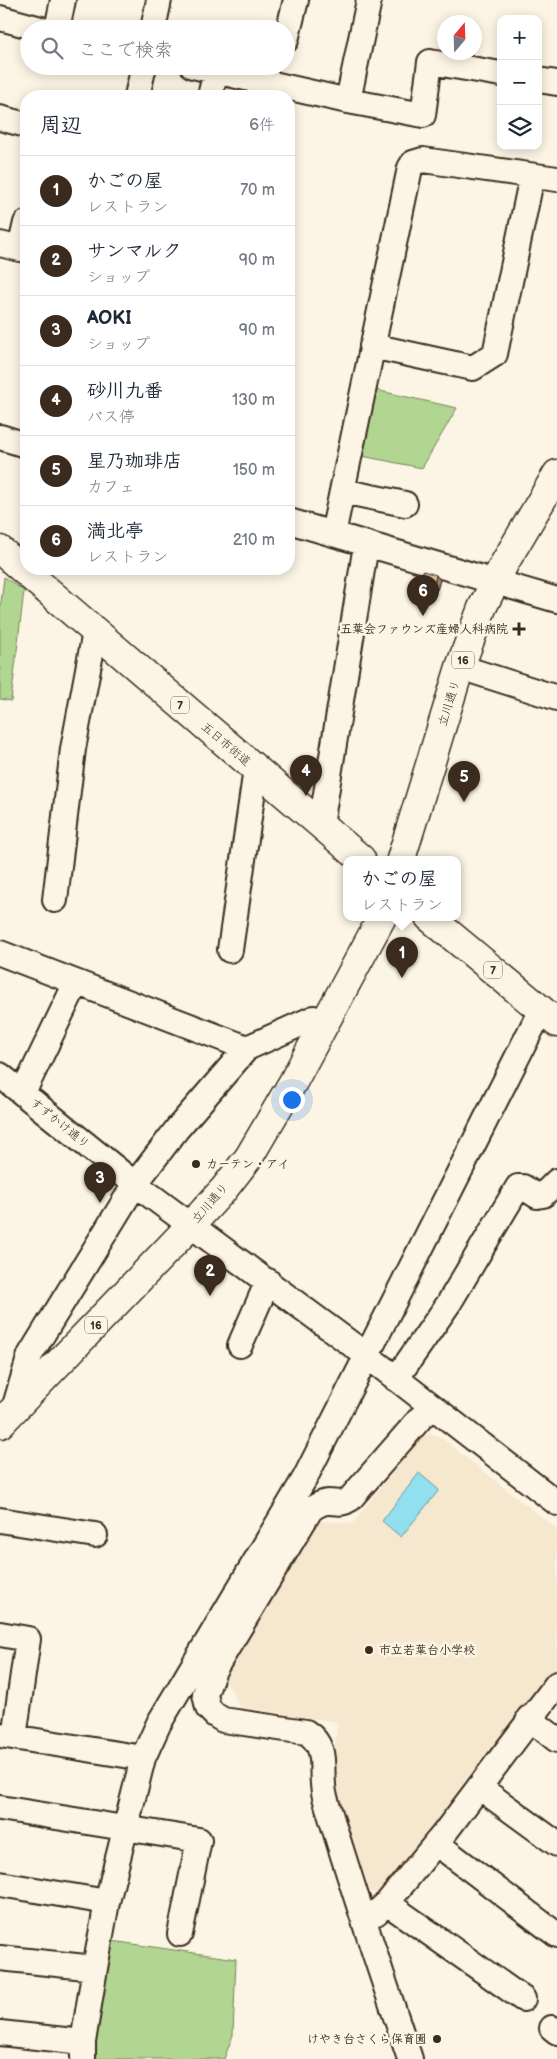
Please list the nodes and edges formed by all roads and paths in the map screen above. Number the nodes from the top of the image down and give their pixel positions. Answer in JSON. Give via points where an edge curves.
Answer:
{"nodes":[{"id":1,"x":64,"y":0,"type":"edge"},
{"id":2,"x":160,"y":0,"type":"edge"},
{"id":3,"x":296,"y":0,"type":"edge"},
{"id":4,"x":369,"y":0,"type":"edge"},
{"id":5,"x":0,"y":18,"type":"edge"},
{"id":6,"x":58,"y":20,"type":"edge"},
{"id":7,"x":155,"y":20,"type":"edge"},
{"id":8,"x":291,"y":20,"type":"edge"},
{"id":9,"x":20,"y":23,"type":"edge"},
{"id":10,"x":497,"y":73,"type":"edge"},
{"id":11,"x":142,"y":75,"type":"edge"},
{"id":12,"x":215,"y":75,"type":"edge"},
{"id":13,"x":238,"y":75,"type":"edge"},
{"id":14,"x":542,"y":81,"type":"edge"},
{"id":15,"x":277,"y":82,"type":"edge"},
{"id":16,"x":557,"y":83,"type":"edge"},
{"id":17,"x":138,"y":90,"type":"edge"},
{"id":18,"x":211,"y":90,"type":"edge"},
{"id":19,"x":348,"y":101,"type":"junction"},
{"id":20,"x":0,"y":118,"type":"edge"},
{"id":21,"x":20,"y":123,"type":"edge"},
{"id":22,"x":532,"y":176,"type":"junction"},
{"id":23,"x":557,"y":179,"type":"edge"},
{"id":24,"x":0,"y":244,"type":"edge"},
{"id":25,"x":20,"y":249,"type":"edge"},
{"id":26,"x":372,"y":346,"type":"junction"},
{"id":27,"x":0,"y":437,"type":"edge"},
{"id":28,"x":20,"y":443,"type":"edge"},
{"id":29,"x":557,"y":474,"type":"edge"},
{"id":30,"x":342,"y":491,"type":"junction"},
{"id":31,"x":405,"y":504,"type":"dead end"},
{"id":32,"x":295,"y":523,"type":"edge"},
{"id":33,"x":332,"y":534,"type":"junction"},
{"id":34,"x":366,"y":544,"type":"junction"},
{"id":35,"x":2,"y":556,"type":"edge"},
{"id":36,"x":20,"y":571,"type":"edge"},
{"id":37,"x":25,"y":575,"type":"edge"},
{"id":38,"x":494,"y":583,"type":"junction"},
{"id":39,"x":557,"y":600,"type":"edge"},
{"id":40,"x":95,"y":632,"type":"junction"},
{"id":41,"x":460,"y":667,"type":"junction"},
{"id":42,"x":557,"y":698,"type":"edge"},
{"id":43,"x":256,"y":769,"type":"junction"},
{"id":44,"x":321,"y":825,"type":"junction"},
{"id":45,"x":357,"y":856,"type":"edge"},
{"id":46,"x":402,"y":856,"type":"edge"},
{"id":47,"x":55,"y":900,"type":"dead end"},
{"id":48,"x":380,"y":921,"type":"edge"},
{"id":49,"x":434,"y":921,"type":"edge"},
{"id":50,"x":230,"y":950,"type":"dead end"},
{"id":51,"x":0,"y":953,"type":"edge"},
{"id":52,"x":76,"y":984,"type":"junction"},
{"id":53,"x":549,"y":1016,"type":"edge"},
{"id":54,"x":325,"y":1024,"type":"junction"},
{"id":55,"x":247,"y":1048,"type":"junction"},
{"id":56,"x":0,"y":1075,"type":"edge"},
{"id":57,"x":23,"y":1093,"type":"junction"},
{"id":58,"x":557,"y":1181,"type":"edge"},
{"id":59,"x":135,"y":1184,"type":"junction"},
{"id":60,"x":192,"y":1224,"type":"junction"},
{"id":61,"x":268,"y":1281,"type":"junction"},
{"id":62,"x":240,"y":1345,"type":"dead end"},
{"id":63,"x":366,"y":1355,"type":"junction"},
{"id":64,"x":396,"y":1379,"type":"junction"},
{"id":65,"x":430,"y":1406,"type":"junction"},
{"id":66,"x":7,"y":1417,"type":"edge"},
{"id":67,"x":557,"y":1503,"type":"edge"},
{"id":68,"x":0,"y":1520,"type":"edge"},
{"id":69,"x":95,"y":1535,"type":"dead end"},
{"id":70,"x":0,"y":1634,"type":"edge"},
{"id":71,"x":557,"y":1684,"type":"edge"},
{"id":72,"x":530,"y":1718,"type":"junction"},
{"id":73,"x":7,"y":1736,"type":"edge"},
{"id":74,"x":557,"y":1740,"type":"edge"},
{"id":75,"x":143,"y":1758,"type":"junction"},
{"id":76,"x":479,"y":1787,"type":"junction"},
{"id":77,"x":0,"y":1808,"type":"edge"},
{"id":78,"x":126,"y":1829,"type":"junction"},
{"id":79,"x":436,"y":1843,"type":"junction"},
{"id":80,"x":557,"y":1844,"type":"edge"},
{"id":81,"x":0,"y":1884,"type":"edge"},
{"id":82,"x":107,"y":1902,"type":"junction"},
{"id":83,"x":387,"y":1903,"type":"junction"},
{"id":84,"x":364,"y":1916,"type":"junction"},
{"id":85,"x":180,"y":1934,"type":"dead end"},
{"id":86,"x":557,"y":1936,"type":"edge"},
{"id":87,"x":0,"y":1958,"type":"edge"},
{"id":88,"x":95,"y":1968,"type":"junction"},
{"id":89,"x":522,"y":2000,"type":"dead end"},
{"id":90,"x":0,"y":2033,"type":"edge"},
{"id":91,"x":83,"y":2050,"type":"edge"},
{"id":92,"x":410,"y":2059,"type":"edge"}],
"edges":[{"from":1,"to":6,"type":"street"},
{"from":2,"to":7,"type":"street"},
{"from":3,"to":8,"type":"street"},
{"from":4,"to":19,"type":"street"},
{"from":5,"to":9,"type":"street"},
{"from":10,"to":19,"type":"street","via":[[430,62],[423,115]]},
{"from":11,"to":17,"type":"street"},
{"from":12,"to":18,"type":"street"},
{"from":13,"to":15,"type":"street"},
{"from":14,"to":16,"type":"street"},
{"from":15,"to":19,"type":"street"},
{"from":20,"to":21,"type":"street"},
{"from":22,"to":23,"type":"street"},
{"from":22,"to":26,"type":"street","via":[[423,160],[413,163]]},
{"from":22,"to":26,"type":"street","via":[[495,354],[473,368]]},
{"from":24,"to":25,"type":"street"},
{"from":26,"to":30,"type":"street"},
{"from":27,"to":28,"type":"street"},
{"from":29,"to":38,"type":"main road","name":"立川通り","number":"16"},
{"from":30,"to":31,"type":"street"},
{"from":30,"to":33,"type":"street"},
{"from":32,"to":33,"type":"street"},
{"from":33,"to":34,"type":"street"},
{"from":34,"to":38,"type":"street"},
{"from":34,"to":44,"type":"street"},
{"from":35,"to":36,"type":"main road","name":"五日市街道","number":"7"},
{"from":37,"to":40,"type":"main road","name":"五日市街道","number":"7"},
{"from":38,"to":39,"type":"street"},
{"from":38,"to":41,"type":"main road","name":"立川通り","number":"16"},
{"from":40,"to":43,"type":"main road","name":"五日市街道","number":"7"},
{"from":40,"to":47,"type":"street","via":[[73,749]]},
{"from":41,"to":42,"type":"street"},
{"from":41,"to":46,"type":"main road","name":"立川通り","number":"16"},
{"from":43,"to":44,"type":"main road","name":"五日市街道","number":"7"},
{"from":43,"to":50,"type":"street"},
{"from":44,"to":45,"type":"main road","name":"五日市街道","number":"7"},
{"from":48,"to":54,"type":"main road","name":"立川通り","number":"16"},
{"from":49,"to":53,"type":"main road","number":"7"},
{"from":51,"to":52,"type":"street"},
{"from":52,"to":55,"type":"street"},
{"from":52,"to":57,"type":"street"},
{"from":53,"to":63,"type":"street"},
{"from":54,"to":55,"type":"street","via":[[314,1018],[304,1021]]},
{"from":54,"to":60,"type":"main road","name":"立川通り","number":"16","via":[[249,1156]]},
{"from":55,"to":59,"type":"street","via":[[177,1129]]},
{"from":56,"to":57,"type":"street","name":"すずかけ通り"},
{"from":57,"to":59,"type":"street","name":"すずかけ通り"},
{"from":58,"to":64,"type":"street","via":[[543,1195],[537,1196],[523,1187],[518,1188],[449,1303]]},
{"from":59,"to":60,"type":"street","name":"すずかけ通り"},
{"from":59,"to":66,"type":"street","via":[[30,1355]]},
{"from":60,"to":61,"type":"street","name":"すずかけ通り"},
{"from":60,"to":66,"type":"main road","name":"立川通り","number":"16"},
{"from":61,"to":62,"type":"street"},
{"from":61,"to":63,"type":"street","name":"すずかけ通り"},
{"from":63,"to":64,"type":"street","name":"すずかけ通り"},
{"from":63,"to":75,"type":"street","via":[[305,1478],[159,1723]]},
{"from":64,"to":65,"type":"street","name":"すずかけ通り"},
{"from":65,"to":67,"type":"street","name":"すずかけ通り"},
{"from":65,"to":84,"type":"street","via":[[350,1499],[339,1504],[328,1502],[311,1509],[214,1670],[205,1694],[208,1708],[223,1720],[306,1732],[316,1739],[321,1747],[324,1794]]},
{"from":68,"to":69,"type":"street"},
{"from":70,"to":73,"type":"street","via":[[28,1640]]},
{"from":71,"to":72,"type":"street"},
{"from":72,"to":74,"type":"street"},
{"from":72,"to":76,"type":"street"},
{"from":73,"to":75,"type":"street"},
{"from":75,"to":78,"type":"street"},
{"from":76,"to":79,"type":"street"},
{"from":76,"to":80,"type":"street"},
{"from":77,"to":78,"type":"street"},
{"from":78,"to":82,"type":"street"},
{"from":78,"to":85,"type":"street","via":[[200,1840]]},
{"from":79,"to":83,"type":"street"},
{"from":79,"to":86,"type":"street"},
{"from":81,"to":82,"type":"street"},
{"from":82,"to":88,"type":"street"},
{"from":83,"to":84,"type":"street","via":[[376,1913]]},
{"from":83,"to":89,"type":"street"},
{"from":84,"to":92,"type":"street"},
{"from":87,"to":88,"type":"street"},
{"from":88,"to":91,"type":"street"},
{"from":90,"to":91,"type":"street"}]}
